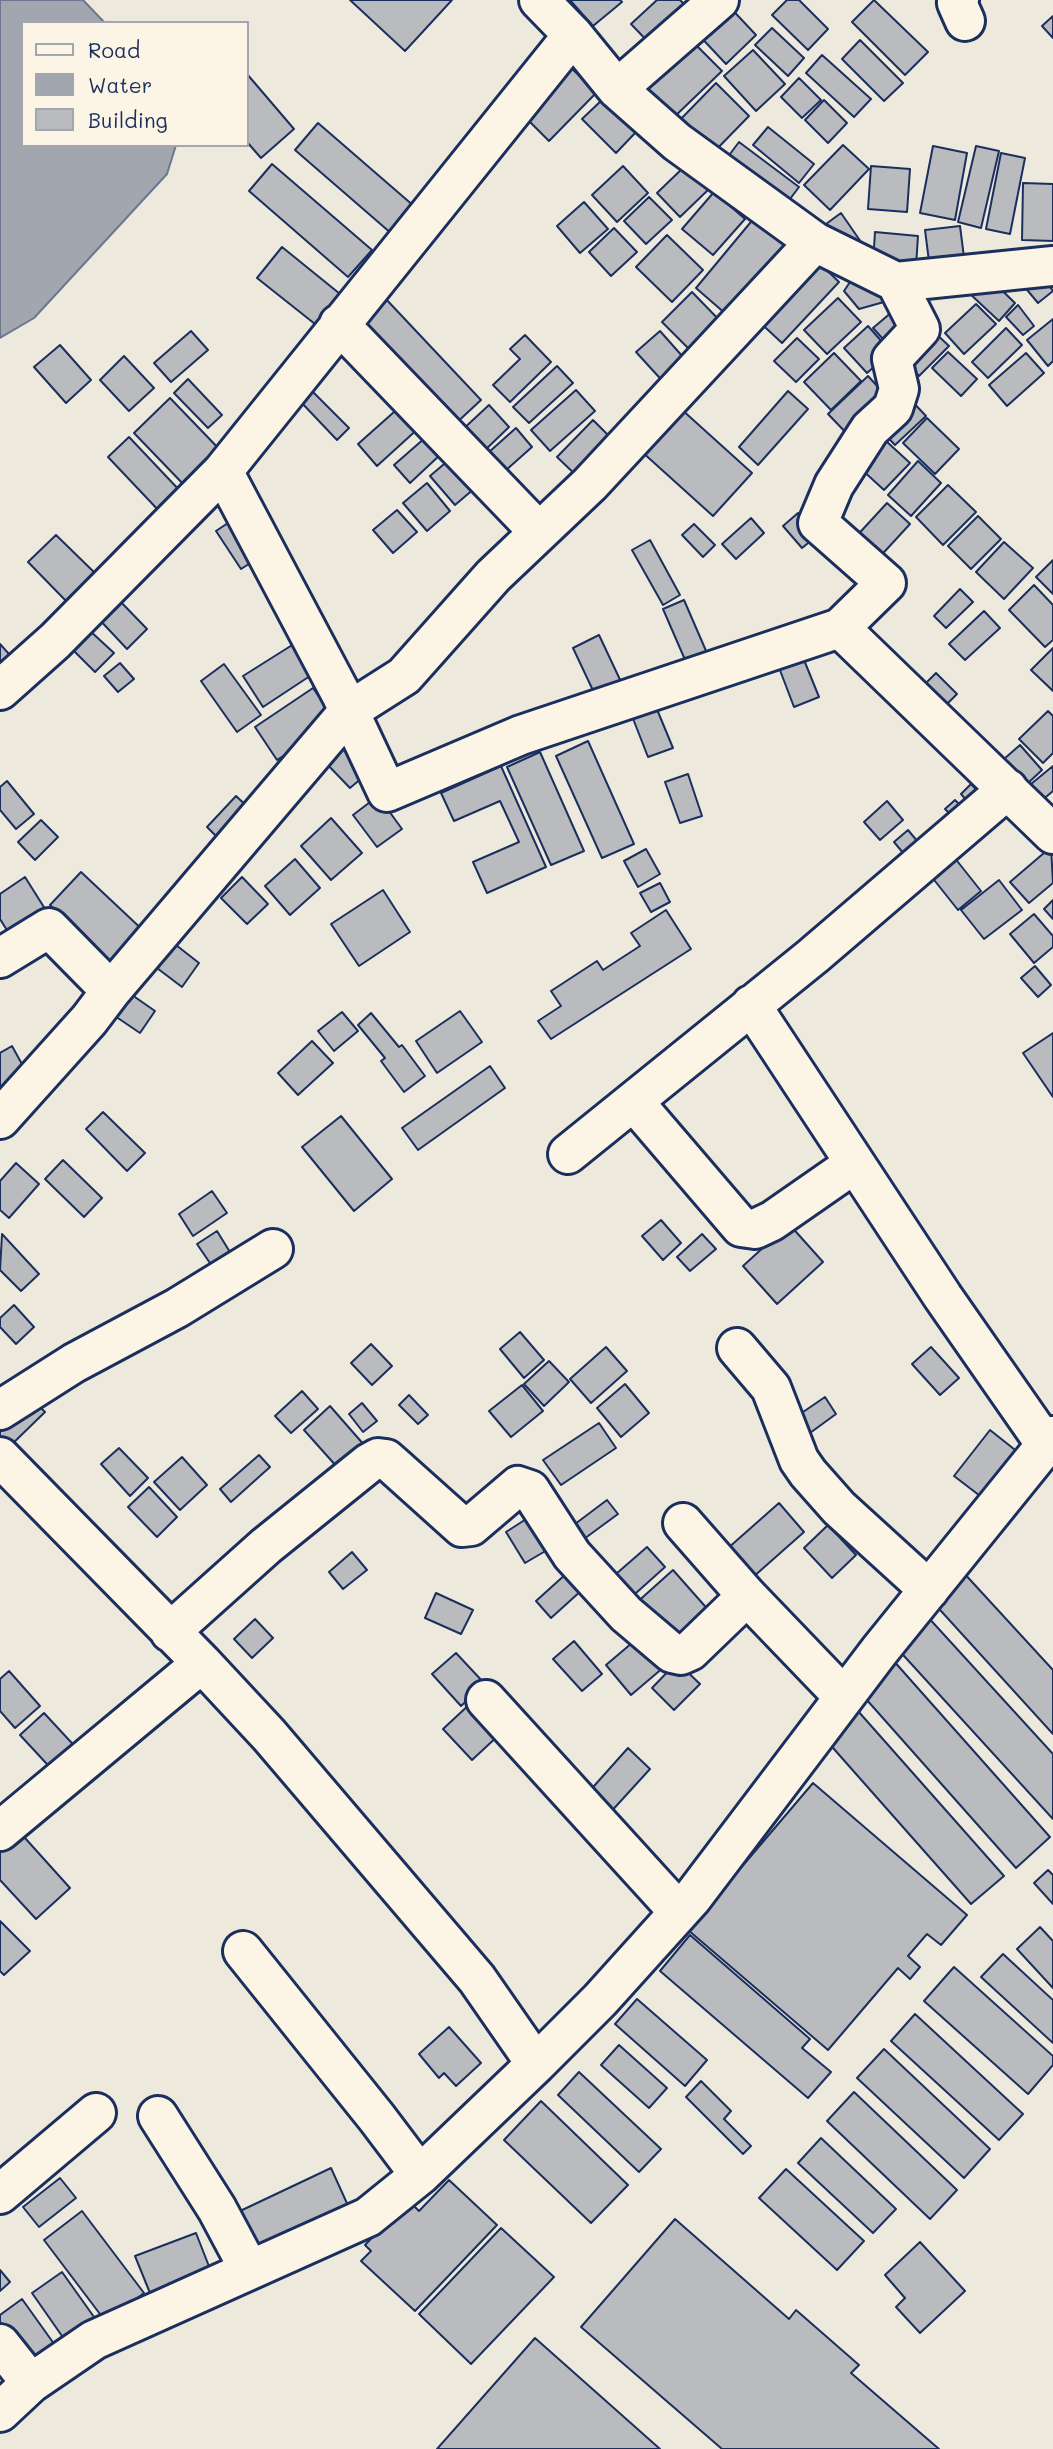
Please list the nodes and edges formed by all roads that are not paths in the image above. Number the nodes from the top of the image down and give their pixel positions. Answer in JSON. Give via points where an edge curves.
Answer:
{"nodes":[{"id":1,"x":719,"y":0,"type":"edge"},
{"id":2,"x":544,"y":1,"type":"edge"},
{"id":3,"x":573,"y":35,"type":"junction"},
{"id":4,"x":617,"y":89,"type":"junction"},
{"id":5,"x":815,"y":242,"type":"junction"},
{"id":6,"x":1053,"y":266,"type":"edge"},
{"id":7,"x":896,"y":282,"type":"junction"},
{"id":8,"x":339,"y":324,"type":"junction"},
{"id":9,"x":223,"y":471,"type":"junction"},
{"id":10,"x":539,"y":532,"type":"junction"},
{"id":11,"x":840,"y":628,"type":"junction"},
{"id":12,"x":0,"y":690,"type":"edge"},
{"id":13,"x":349,"y":711,"type":"junction"},
{"id":14,"x":1008,"y":789,"type":"junction"},
{"id":15,"x":1047,"y":815,"type":"edge"},
{"id":16,"x":0,"y":958,"type":"edge"},
{"id":17,"x":111,"y":991,"type":"junction"},
{"id":18,"x":751,"y":1005,"type":"junction"},
{"id":19,"x":634,"y":1102,"type":"junction"},
{"id":20,"x":0,"y":1118,"type":"edge"},
{"id":21,"x":568,"y":1154,"type":"dead end"},
{"id":22,"x":854,"y":1164,"type":"junction"},
{"id":23,"x":273,"y":1250,"type":"dead end"},
{"id":24,"x":737,"y":1348,"type":"dead end"},
{"id":25,"x":0,"y":1410,"type":"edge"},
{"id":26,"x":1050,"y":1441,"type":"edge"},
{"id":27,"x":7,"y":1478,"type":"edge"},
{"id":28,"x":683,"y":1523,"type":"dead end"},
{"id":29,"x":929,"y":1590,"type":"junction"},
{"id":30,"x":747,"y":1596,"type":"junction"},
{"id":31,"x":170,"y":1632,"type":"junction"},
{"id":32,"x":202,"y":1663,"type":"junction"},
{"id":33,"x":844,"y":1697,"type":"junction"},
{"id":34,"x":486,"y":1700,"type":"dead end"},
{"id":35,"x":0,"y":1831,"type":"edge"},
{"id":36,"x":679,"y":1912,"type":"junction"},
{"id":37,"x":243,"y":1951,"type":"dead end"},
{"id":38,"x":536,"y":2064,"type":"junction"},
{"id":39,"x":96,"y":2113,"type":"dead end"},
{"id":40,"x":158,"y":2116,"type":"dead end"},
{"id":41,"x":420,"y":2175,"type":"junction"},
{"id":42,"x":0,"y":2194,"type":"edge"},
{"id":43,"x":249,"y":2269,"type":"junction"},
{"id":44,"x":0,"y":2344,"type":"edge"},
{"id":45,"x":31,"y":2383,"type":"junction"},
{"id":46,"x":0,"y":2412,"type":"edge"}],
"edges":[{"from":1,"to":4,"type":"street"},
{"from":2,"to":3,"type":"street"},
{"from":3,"to":4,"type":"street"},
{"from":3,"to":8,"type":"street"},
{"from":4,"to":5,"type":"street","via":[[677,142]]},
{"from":5,"to":7,"type":"street"},
{"from":5,"to":10,"type":"street","via":[[590,484]]},
{"from":6,"to":7,"type":"street"},
{"from":7,"to":11,"type":"street","via":[[920,330],[892,359],[899,389],[893,408],[870,429],[834,485],[818,523],[886,583]]},
{"from":8,"to":9,"type":"street"},
{"from":8,"to":10,"type":"street"},
{"from":9,"to":12,"type":"street","via":[[55,641]]},
{"from":9,"to":13,"type":"street"},
{"from":10,"to":13,"type":"street","via":[[404,676]]},
{"from":11,"to":13,"type":"street","via":[[521,735],[387,792]]},
{"from":11,"to":14,"type":"street"},
{"from":13,"to":17,"type":"street"},
{"from":14,"to":15,"type":"street"},
{"from":14,"to":18,"type":"street"},
{"from":16,"to":17,"type":"street","via":[[49,928]]},
{"from":17,"to":20,"type":"street"},
{"from":18,"to":19,"type":"street"},
{"from":18,"to":22,"type":"street"},
{"from":19,"to":21,"type":"street"},
{"from":19,"to":22,"type":"street","via":[[741,1227],[755,1229],[772,1221]]},
{"from":22,"to":26,"type":"street"},
{"from":23,"to":25,"type":"street"},
{"from":24,"to":29,"type":"street","via":[[771,1388],[808,1473],[839,1508]]},
{"from":26,"to":29,"type":"street"},
{"from":27,"to":31,"type":"street"},
{"from":28,"to":30,"type":"street"},
{"from":29,"to":33,"type":"street"},
{"from":30,"to":31,"type":"street","via":[[690,1651],[672,1653],[626,1614],[572,1555],[530,1490],[518,1486],[471,1526],[463,1527],[386,1459],[377,1458],[266,1546]]},
{"from":30,"to":33,"type":"street"},
{"from":31,"to":32,"type":"street"},
{"from":32,"to":35,"type":"street"},
{"from":32,"to":38,"type":"street","via":[[477,1979]]},
{"from":33,"to":36,"type":"street"},
{"from":34,"to":36,"type":"street"},
{"from":36,"to":38,"type":"street"},
{"from":37,"to":41,"type":"street"},
{"from":38,"to":41,"type":"street"},
{"from":39,"to":42,"type":"street"},
{"from":40,"to":43,"type":"street"},
{"from":41,"to":43,"type":"street","via":[[368,2217]]},
{"from":43,"to":45,"type":"street","via":[[94,2340]]},
{"from":44,"to":45,"type":"street"},
{"from":45,"to":46,"type":"street"}]}
